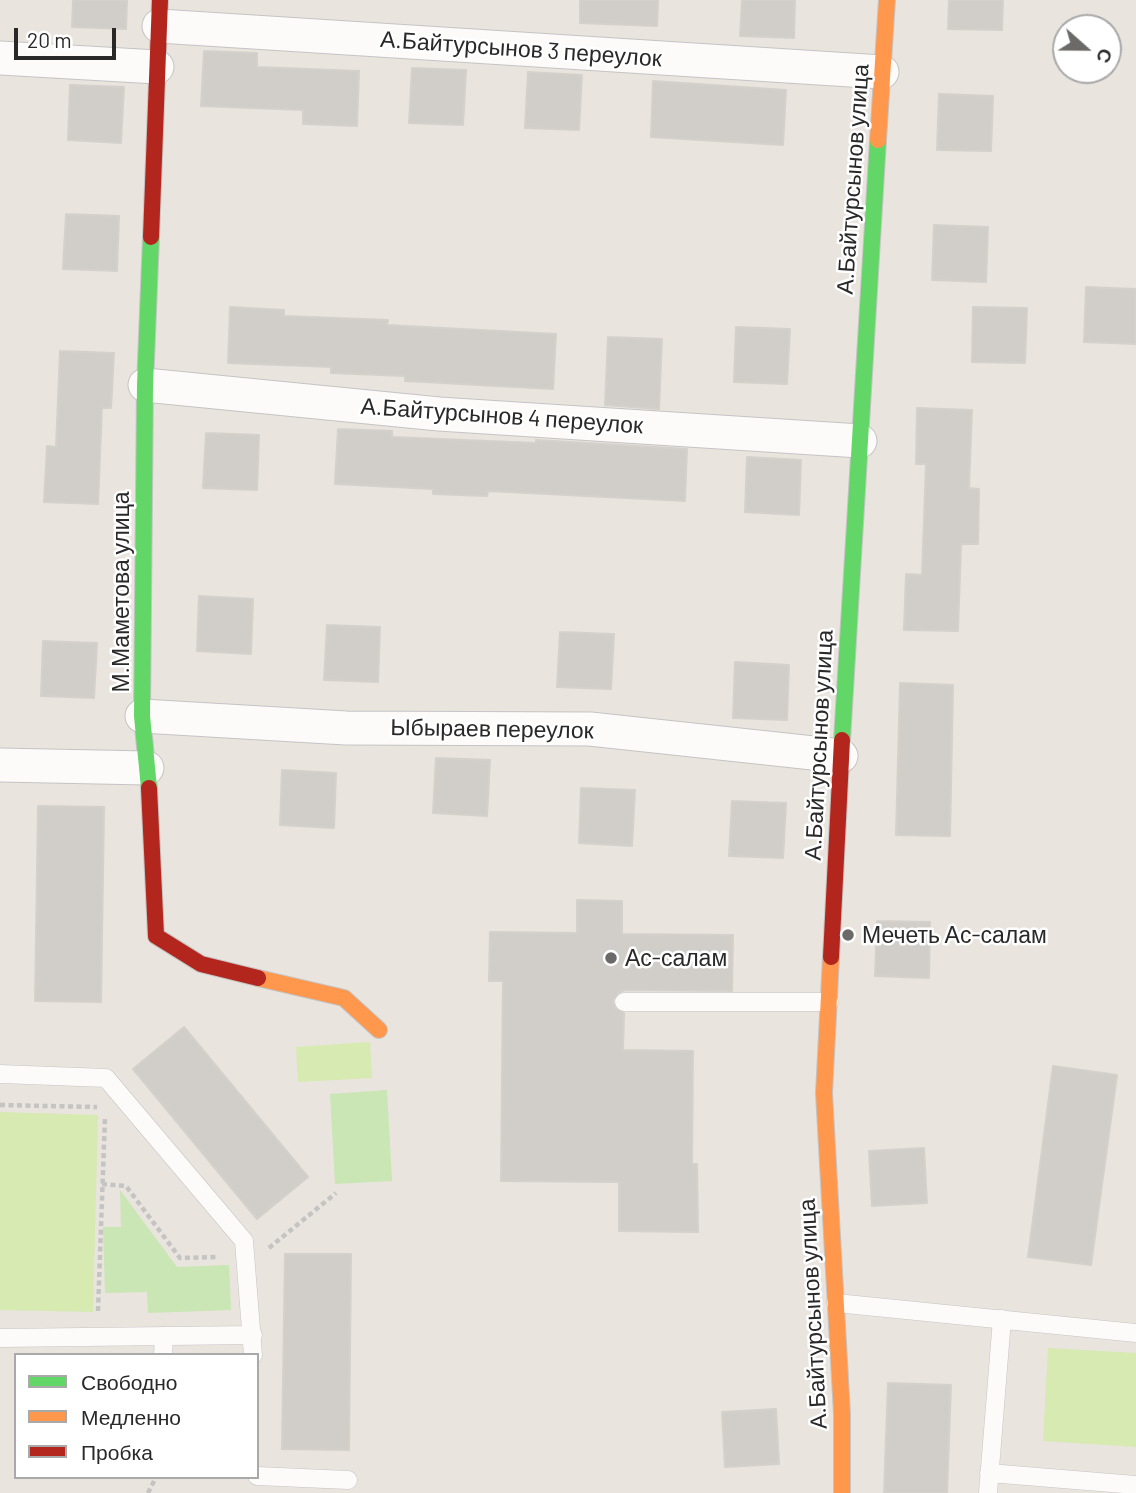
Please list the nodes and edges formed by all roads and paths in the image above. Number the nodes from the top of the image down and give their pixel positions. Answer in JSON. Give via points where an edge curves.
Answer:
{"nodes":[{"id":1,"x":887,"y":0,"type":"edge"},
{"id":2,"x":160,"y":13,"type":"edge"},
{"id":3,"x":0,"y":58,"type":"edge"},
{"id":4,"x":158,"y":67,"type":"junction"},
{"id":5,"x":882,"y":72,"type":"junction"},
{"id":6,"x":145,"y":385,"type":"junction"},
{"id":7,"x":860,"y":441,"type":"junction"},
{"id":8,"x":142,"y":716,"type":"junction"},
{"id":9,"x":841,"y":757,"type":"junction"},
{"id":10,"x":0,"y":765,"type":"edge"},
{"id":11,"x":147,"y":768,"type":"junction"},
{"id":12,"x":624,"y":1002,"type":"dead end"},
{"id":13,"x":829,"y":1002,"type":"junction"},
{"id":14,"x":379,"y":1030,"type":"dead end"},
{"id":15,"x":0,"y":1074,"type":"edge"},
{"id":16,"x":0,"y":1105,"type":"edge"},
{"id":17,"x":102,"y":1184,"type":"junction"},
{"id":18,"x":336,"y":1193,"type":"dead end"},
{"id":19,"x":246,"y":1267,"type":"junction"},
{"id":20,"x":836,"y":1303,"type":"junction"},
{"id":21,"x":1002,"y":1319,"type":"junction"},
{"id":22,"x":1136,"y":1333,"type":"edge"},
{"id":23,"x":253,"y":1335,"type":"junction"},
{"id":24,"x":164,"y":1336,"type":"junction"},
{"id":25,"x":97,"y":1337,"type":"junction"},
{"id":26,"x":0,"y":1338,"type":"edge"},
{"id":27,"x":163,"y":1353,"type":"edge"},
{"id":28,"x":253,"y":1353,"type":"edge"},
{"id":29,"x":989,"y":1473,"type":"junction"},
{"id":30,"x":259,"y":1476,"type":"edge"},
{"id":31,"x":348,"y":1480,"type":"dead end"},
{"id":32,"x":1136,"y":1485,"type":"edge"},
{"id":33,"x":842,"y":1493,"type":"edge"},
{"id":34,"x":988,"y":1493,"type":"edge"}],
"edges":[{"from":1,"to":5,"type":"street","name":"А.Байтурсынов улица"},
{"from":2,"to":4,"type":"street","name":"М.Маметова улица"},
{"from":2,"to":5,"type":"street","name":"А.Байтурсынов 3 переулок"},
{"from":3,"to":4,"type":"street"},
{"from":4,"to":6,"type":"street","name":"М.Маметова улица"},
{"from":5,"to":7,"type":"street","name":"А.Байтурсынов улица"},
{"from":6,"to":7,"type":"street","name":"А.Байтурсынов 4 переулок","via":[[439,414]]},
{"from":6,"to":8,"type":"street","name":"М.Маметова улица"},
{"from":7,"to":9,"type":"street","name":"А.Байтурсынов улица"},
{"from":8,"to":9,"type":"street","name":"Ыбыраев переулок","via":[[346,728],[590,729]]},
{"from":8,"to":11,"type":"street","name":"М.Маметова улица"},
{"from":9,"to":13,"type":"street","name":"А.Байтурсынов улица"},
{"from":10,"to":11,"type":"street"},
{"from":11,"to":14,"type":"street","name":"М.Маметова улица","via":[[156,936],[201,964],[344,998]]},
{"from":12,"to":13,"type":"lane"},
{"from":13,"to":20,"type":"street","name":"А.Байтурсынов улица","via":[[824,1093]]},
{"from":15,"to":19,"type":"lane","via":[[106,1078],[244,1241]]},
{"from":16,"to":17,"type":"path","via":[[105,1107]]},
{"from":17,"to":19,"type":"path","via":[[126,1186],[180,1258],[232,1257],[233,1267]]},
{"from":17,"to":25,"type":"path"},
{"from":18,"to":19,"type":"path"},
{"from":19,"to":23,"type":"lane"},
{"from":20,"to":21,"type":"lane"},
{"from":20,"to":33,"type":"street","name":"А.Байтурсынов улица"},
{"from":21,"to":22,"type":"lane"},
{"from":21,"to":29,"type":"lane"},
{"from":23,"to":24,"type":"lane"},
{"from":23,"to":28,"type":"lane"},
{"from":24,"to":25,"type":"lane"},
{"from":24,"to":27,"type":"lane"},
{"from":25,"to":26,"type":"lane"},
{"from":29,"to":32,"type":"lane"},
{"from":29,"to":34,"type":"lane"},
{"from":30,"to":31,"type":"lane"}]}
